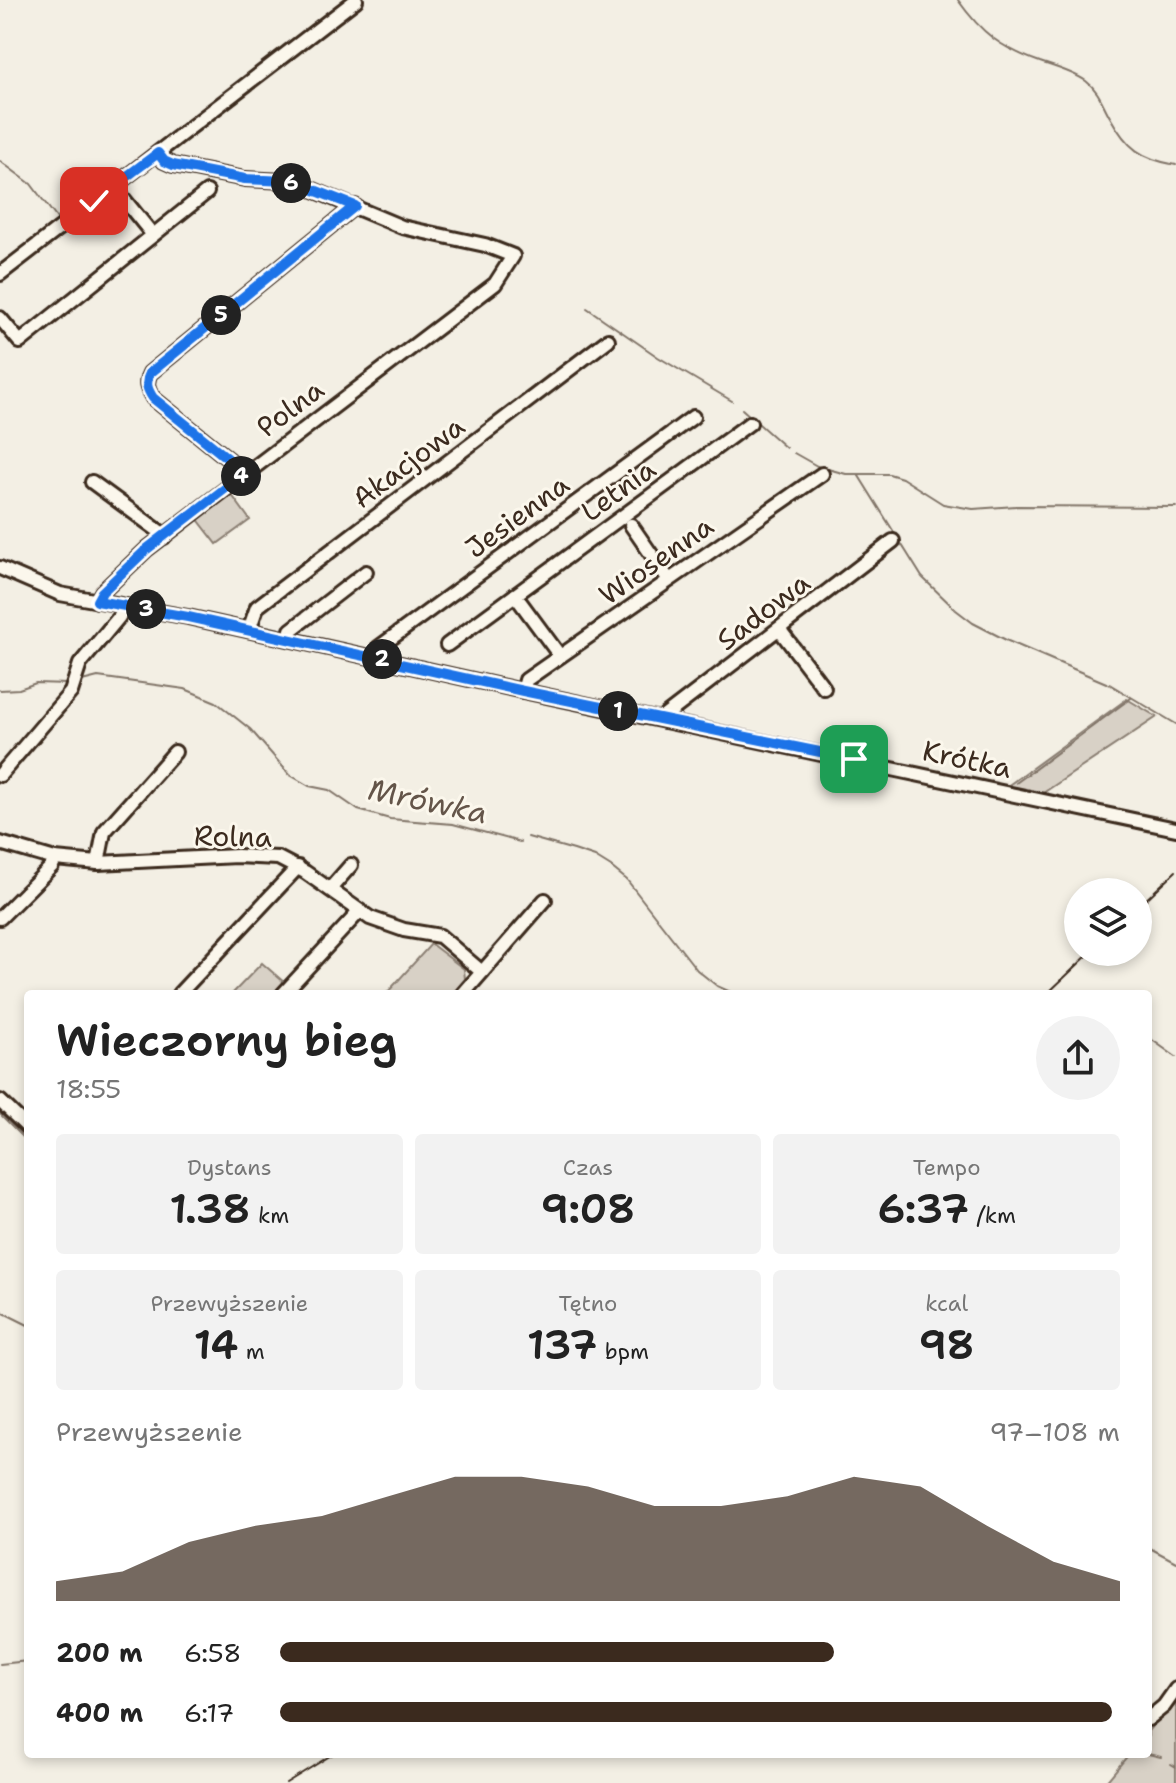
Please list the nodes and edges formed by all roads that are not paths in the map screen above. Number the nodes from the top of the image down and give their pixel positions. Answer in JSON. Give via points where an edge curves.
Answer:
{"nodes":[{"id":1,"x":356,"y":0,"type":"edge"},
{"id":2,"x":158,"y":153,"type":"junction"},
{"id":3,"x":114,"y":187,"type":"junction"},
{"id":4,"x":207,"y":192,"type":"dead end"},
{"id":5,"x":355,"y":206,"type":"junction"},
{"id":6,"x":153,"y":235,"type":"junction"},
{"id":7,"x":0,"y":274,"type":"edge"},
{"id":8,"x":0,"y":318,"type":"edge"},
{"id":9,"x":608,"y":340,"type":"dead end"},
{"id":10,"x":693,"y":417,"type":"dead end"},
{"id":11,"x":750,"y":423,"type":"dead end"},
{"id":12,"x":244,"y":474,"type":"junction"},
{"id":13,"x":822,"y":474,"type":"dead end"},
{"id":14,"x":92,"y":482,"type":"dead end"},
{"id":15,"x":631,"y":525,"type":"dead end"},
{"id":16,"x":164,"y":537,"type":"junction"},
{"id":17,"x":893,"y":541,"type":"dead end"},
{"id":18,"x":0,"y":568,"type":"edge"},
{"id":19,"x":366,"y":572,"type":"dead end"},
{"id":20,"x":669,"y":580,"type":"junction"},
{"id":21,"x":515,"y":595,"type":"junction"},
{"id":22,"x":97,"y":601,"type":"junction"},
{"id":23,"x":125,"y":606,"type":"junction"},
{"id":24,"x":779,"y":629,"type":"junction"},
{"id":25,"x":249,"y":630,"type":"junction"},
{"id":26,"x":290,"y":638,"type":"junction"},
{"id":27,"x":447,"y":645,"type":"dead end"},
{"id":28,"x":560,"y":656,"type":"junction"},
{"id":29,"x":375,"y":657,"type":"junction"},
{"id":30,"x":824,"y":688,"type":"dead end"},
{"id":31,"x":523,"y":691,"type":"junction"},
{"id":32,"x":665,"y":721,"type":"junction"},
{"id":33,"x":175,"y":752,"type":"dead end"},
{"id":34,"x":0,"y":775,"type":"edge"},
{"id":35,"x":1176,"y":829,"type":"edge"},
{"id":36,"x":0,"y":843,"type":"edge"},
{"id":37,"x":55,"y":859,"type":"junction"},
{"id":38,"x":98,"y":863,"type":"junction"},
{"id":39,"x":351,"y":865,"type":"dead end"},
{"id":40,"x":298,"y":867,"type":"junction"},
{"id":41,"x":330,"y":889,"type":"junction"},
{"id":42,"x":545,"y":900,"type":"dead end"},
{"id":43,"x":359,"y":912,"type":"junction"},
{"id":44,"x":0,"y":918,"type":"edge"},
{"id":45,"x":482,"y":972,"type":"junction"},
{"id":46,"x":183,"y":990,"type":"edge"},
{"id":47,"x":287,"y":990,"type":"edge"},
{"id":48,"x":466,"y":990,"type":"edge"},
{"id":49,"x":0,"y":1101,"type":"edge"},
{"id":50,"x":24,"y":1124,"type":"edge"},
{"id":51,"x":1176,"y":1689,"type":"edge"},
{"id":52,"x":1152,"y":1716,"type":"edge"}],
"edges":[{"from":1,"to":2,"type":"street"},
{"from":2,"to":3,"type":"street"},
{"from":2,"to":5,"type":"street","via":[[173,165],[285,181]]},
{"from":3,"to":6,"type":"street"},
{"from":3,"to":7,"type":"street"},
{"from":4,"to":6,"type":"street"},
{"from":5,"to":12,"type":"street","via":[[146,379],[153,398]]},
{"from":5,"to":12,"type":"street","name":"Polna","via":[[402,227],[513,256],[495,284]]},
{"from":6,"to":8,"type":"street","via":[[20,342]]},
{"from":9,"to":25,"type":"street","name":"Akacjowa","via":[[257,607]]},
{"from":10,"to":29,"type":"street","name":"Jesienna","via":[[378,648]]},
{"from":11,"to":21,"type":"street","name":"Letnia"},
{"from":12,"to":16,"type":"street","name":"Polna"},
{"from":13,"to":20,"type":"street","name":"Wiosenna"},
{"from":14,"to":16,"type":"street"},
{"from":15,"to":20,"type":"street"},
{"from":16,"to":22,"type":"street","name":"Polna"},
{"from":17,"to":24,"type":"street","name":"Sadowa"},
{"from":18,"to":22,"type":"street","name":"Krótka","via":[[51,592]]},
{"from":19,"to":26,"type":"street","via":[[291,630]]},
{"from":20,"to":28,"type":"street","name":"Wiosenna"},
{"from":21,"to":27,"type":"street","name":"Letnia"},
{"from":21,"to":28,"type":"street"},
{"from":22,"to":23,"type":"street","name":"Krótka"},
{"from":23,"to":25,"type":"street","name":"Krótka"},
{"from":23,"to":34,"type":"street","via":[[80,664],[71,692]]},
{"from":24,"to":30,"type":"street"},
{"from":24,"to":32,"type":"street","name":"Sadowa","via":[[666,715]]},
{"from":25,"to":26,"type":"street","name":"Krótka"},
{"from":26,"to":29,"type":"street","name":"Krótka"},
{"from":28,"to":31,"type":"street","name":"Wiosenna","via":[[526,680]]},
{"from":29,"to":31,"type":"street","name":"Krótka"},
{"from":31,"to":32,"type":"street","name":"Krótka"},
{"from":32,"to":35,"type":"street","name":"Krótka"},
{"from":33,"to":38,"type":"street","via":[[104,832]]},
{"from":36,"to":37,"type":"street","name":"Rolna"},
{"from":37,"to":38,"type":"street","name":"Rolna"},
{"from":37,"to":44,"type":"street"},
{"from":38,"to":40,"type":"street","name":"Rolna","via":[[257,856]]},
{"from":39,"to":41,"type":"street"},
{"from":40,"to":41,"type":"street","name":"Rolna"},
{"from":40,"to":46,"type":"street"},
{"from":41,"to":43,"type":"street","name":"Rolna"},
{"from":42,"to":45,"type":"street"},
{"from":43,"to":45,"type":"street","name":"Rolna","via":[[404,930],[440,936]]},
{"from":43,"to":47,"type":"street"},
{"from":45,"to":48,"type":"street"},
{"from":49,"to":50,"type":"street"},
{"from":51,"to":52,"type":"street"}]}
